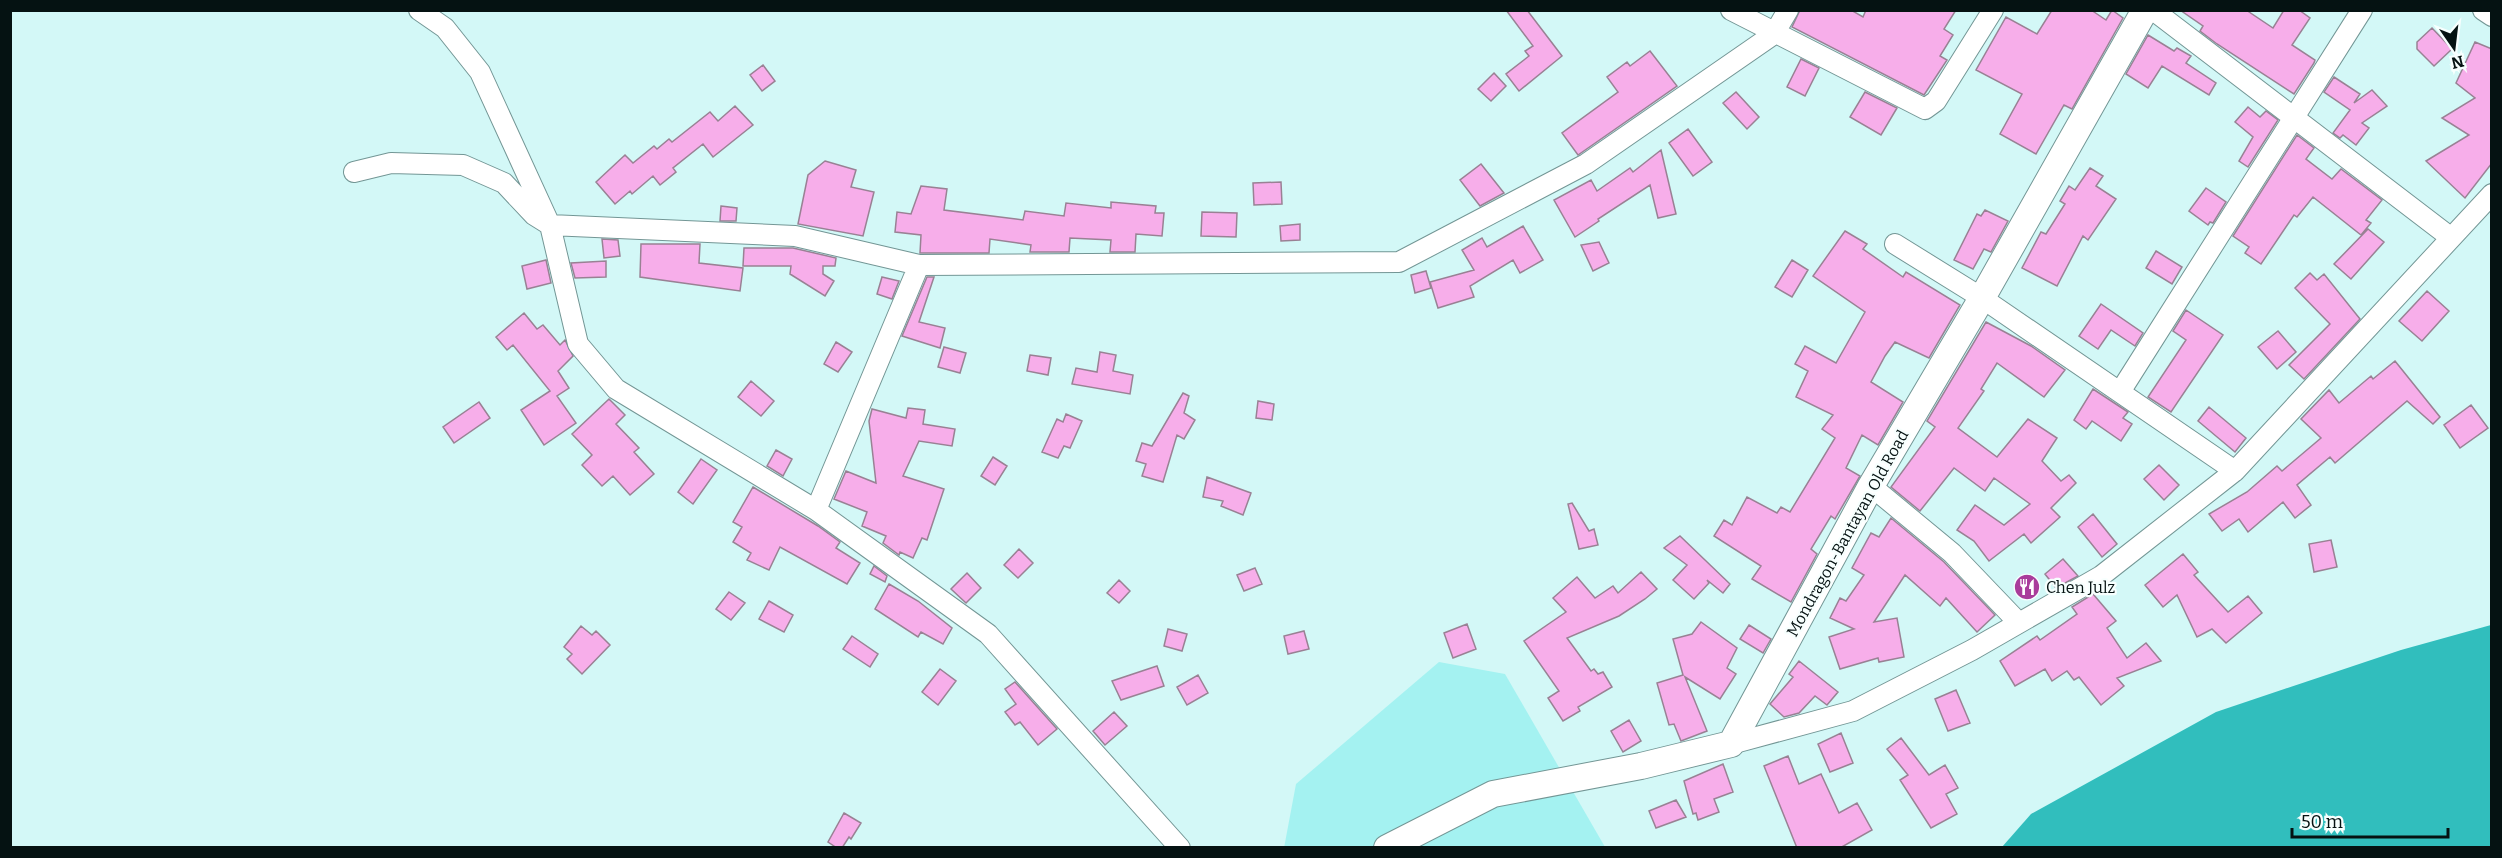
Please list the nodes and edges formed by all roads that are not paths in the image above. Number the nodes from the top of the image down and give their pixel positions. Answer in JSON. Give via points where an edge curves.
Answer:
{"nodes":[{"id":1,"x":419,"y":10,"type":"edge"},
{"id":2,"x":1731,"y":10,"type":"edge"},
{"id":3,"x":1788,"y":10,"type":"edge"},
{"id":4,"x":1993,"y":10,"type":"edge"},
{"id":5,"x":2145,"y":10,"type":"edge"},
{"id":6,"x":2153,"y":10,"type":"edge"},
{"id":7,"x":2362,"y":10,"type":"edge"},
{"id":8,"x":2483,"y":10,"type":"edge"},
{"id":9,"x":2492,"y":16,"type":"edge"},
{"id":10,"x":1774,"y":34,"type":"junction"},
{"id":11,"x":2296,"y":118,"type":"junction"},
{"id":12,"x":354,"y":172,"type":"dead end"},
{"id":13,"x":2492,"y":194,"type":"edge"},
{"id":14,"x":550,"y":225,"type":"junction"},
{"id":15,"x":2450,"y":237,"type":"junction"},
{"id":16,"x":1895,"y":244,"type":"dead end"},
{"id":17,"x":920,"y":266,"type":"junction"},
{"id":18,"x":1982,"y":298,"type":"junction"},
{"id":19,"x":2120,"y":392,"type":"junction"},
{"id":20,"x":2235,"y":471,"type":"junction"},
{"id":21,"x":1871,"y":486,"type":"junction"},
{"id":22,"x":816,"y":510,"type":"junction"},
{"id":23,"x":2019,"y":623,"type":"junction"},
{"id":24,"x":1731,"y":744,"type":"junction"},
{"id":25,"x":1180,"y":848,"type":"edge"},
{"id":26,"x":1387,"y":848,"type":"edge"}],
"edges":[{"from":1,"to":14,"type":"street","via":[[445,28],[480,72]]},
{"from":2,"to":10,"type":"street"},
{"from":3,"to":10,"type":"street"},
{"from":4,"to":10,"type":"street","via":[[1936,101],[1925,109]]},
{"from":5,"to":18,"type":"street","name":"Mondragon-Bantayan Old Road"},
{"from":6,"to":11,"type":"street"},
{"from":7,"to":11,"type":"street"},
{"from":8,"to":9,"type":"street"},
{"from":10,"to":17,"type":"street","via":[[1586,164],[1399,262]]},
{"from":11,"to":15,"type":"street"},
{"from":11,"to":19,"type":"street"},
{"from":12,"to":14,"type":"street","via":[[391,163],[463,165],[504,183],[534,215]]},
{"from":13,"to":15,"type":"street"},
{"from":14,"to":17,"type":"street","via":[[795,236]]},
{"from":14,"to":22,"type":"street","via":[[579,344],[616,389]]},
{"from":15,"to":20,"type":"street"},
{"from":16,"to":18,"type":"street"},
{"from":17,"to":22,"type":"street"},
{"from":18,"to":19,"type":"street"},
{"from":18,"to":21,"type":"street","name":"Mondragon-Bantayan Old Road"},
{"from":19,"to":20,"type":"street"},
{"from":20,"to":23,"type":"street","via":[[2101,576]]},
{"from":21,"to":23,"type":"street","via":[[1952,554]]},
{"from":21,"to":24,"type":"street","name":"Mondragon-Bantayan Old Road"},
{"from":22,"to":25,"type":"street","via":[[988,634]]},
{"from":23,"to":24,"type":"street","via":[[1852,711]]},
{"from":24,"to":26,"type":"street","via":[[1641,766],[1493,794]]}]}
